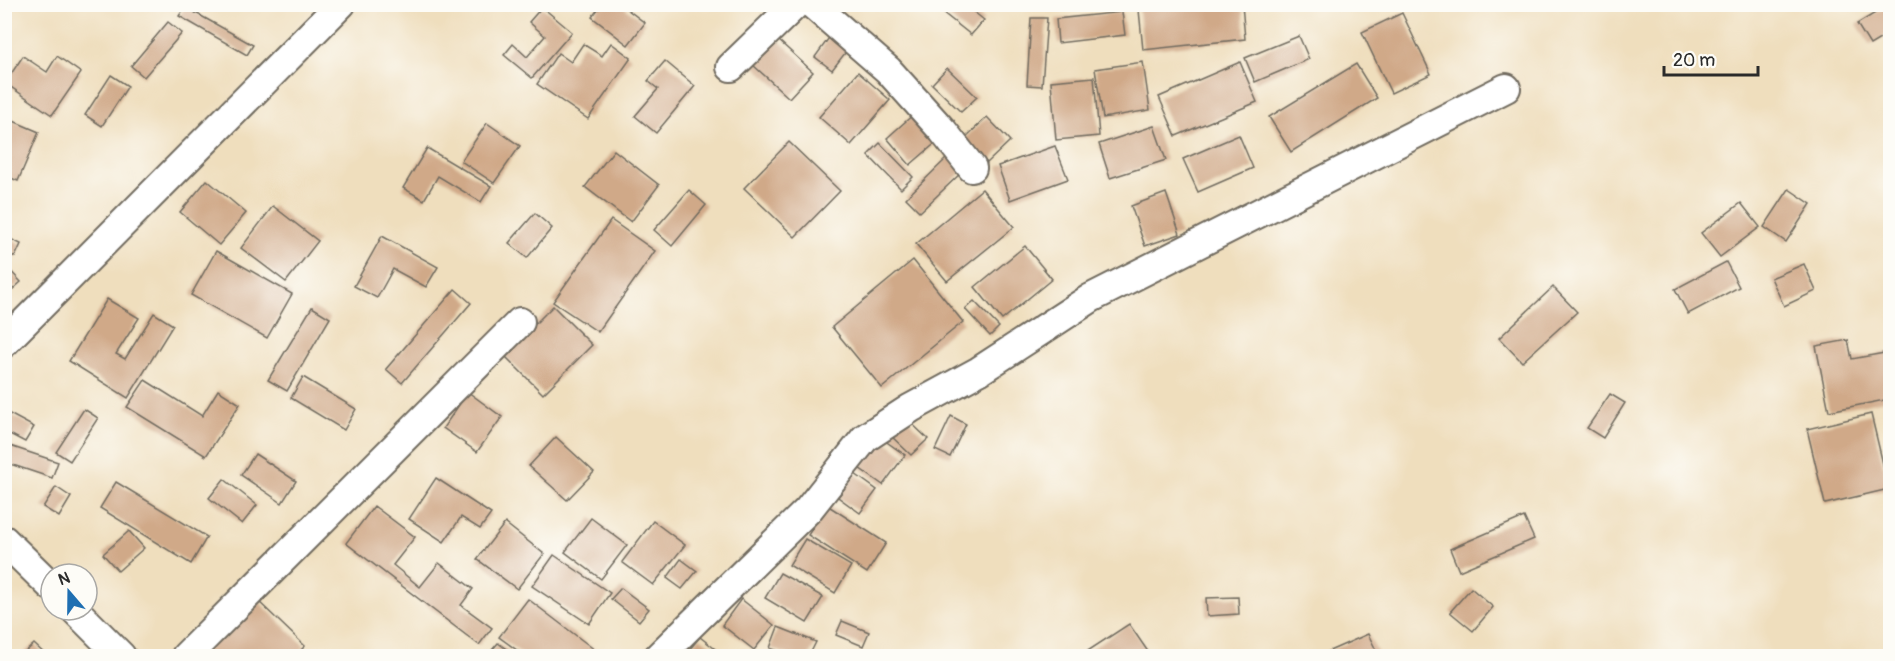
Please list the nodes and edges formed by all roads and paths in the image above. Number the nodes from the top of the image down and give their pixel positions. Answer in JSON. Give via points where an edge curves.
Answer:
{"nodes":[{"id":1,"x":341,"y":4,"type":"edge"},
{"id":2,"x":796,"y":4,"type":"edge"},
{"id":3,"x":812,"y":4,"type":"edge"},
{"id":4,"x":731,"y":67,"type":"dead end"},
{"id":5,"x":1506,"y":88,"type":"dead end"},
{"id":6,"x":972,"y":168,"type":"dead end"},
{"id":7,"x":520,"y":321,"type":"dead end"},
{"id":8,"x":4,"y":342,"type":"edge"},
{"id":9,"x":4,"y":540,"type":"edge"},
{"id":10,"x":39,"y":574,"type":"edge"},
{"id":11,"x":87,"y":622,"type":"edge"},
{"id":12,"x":121,"y":657,"type":"edge"},
{"id":13,"x":186,"y":657,"type":"edge"},
{"id":14,"x":659,"y":657,"type":"edge"}],
"edges":[{"from":1,"to":8,"type":"street"},
{"from":2,"to":4,"type":"street"},
{"from":3,"to":6,"type":"street","via":[[888,70]]},
{"from":5,"to":14,"type":"street","via":[[1091,298],[979,371],[865,438],[808,510]]},
{"from":7,"to":13,"type":"street"},
{"from":9,"to":10,"type":"street"},
{"from":11,"to":12,"type":"street"}]}
